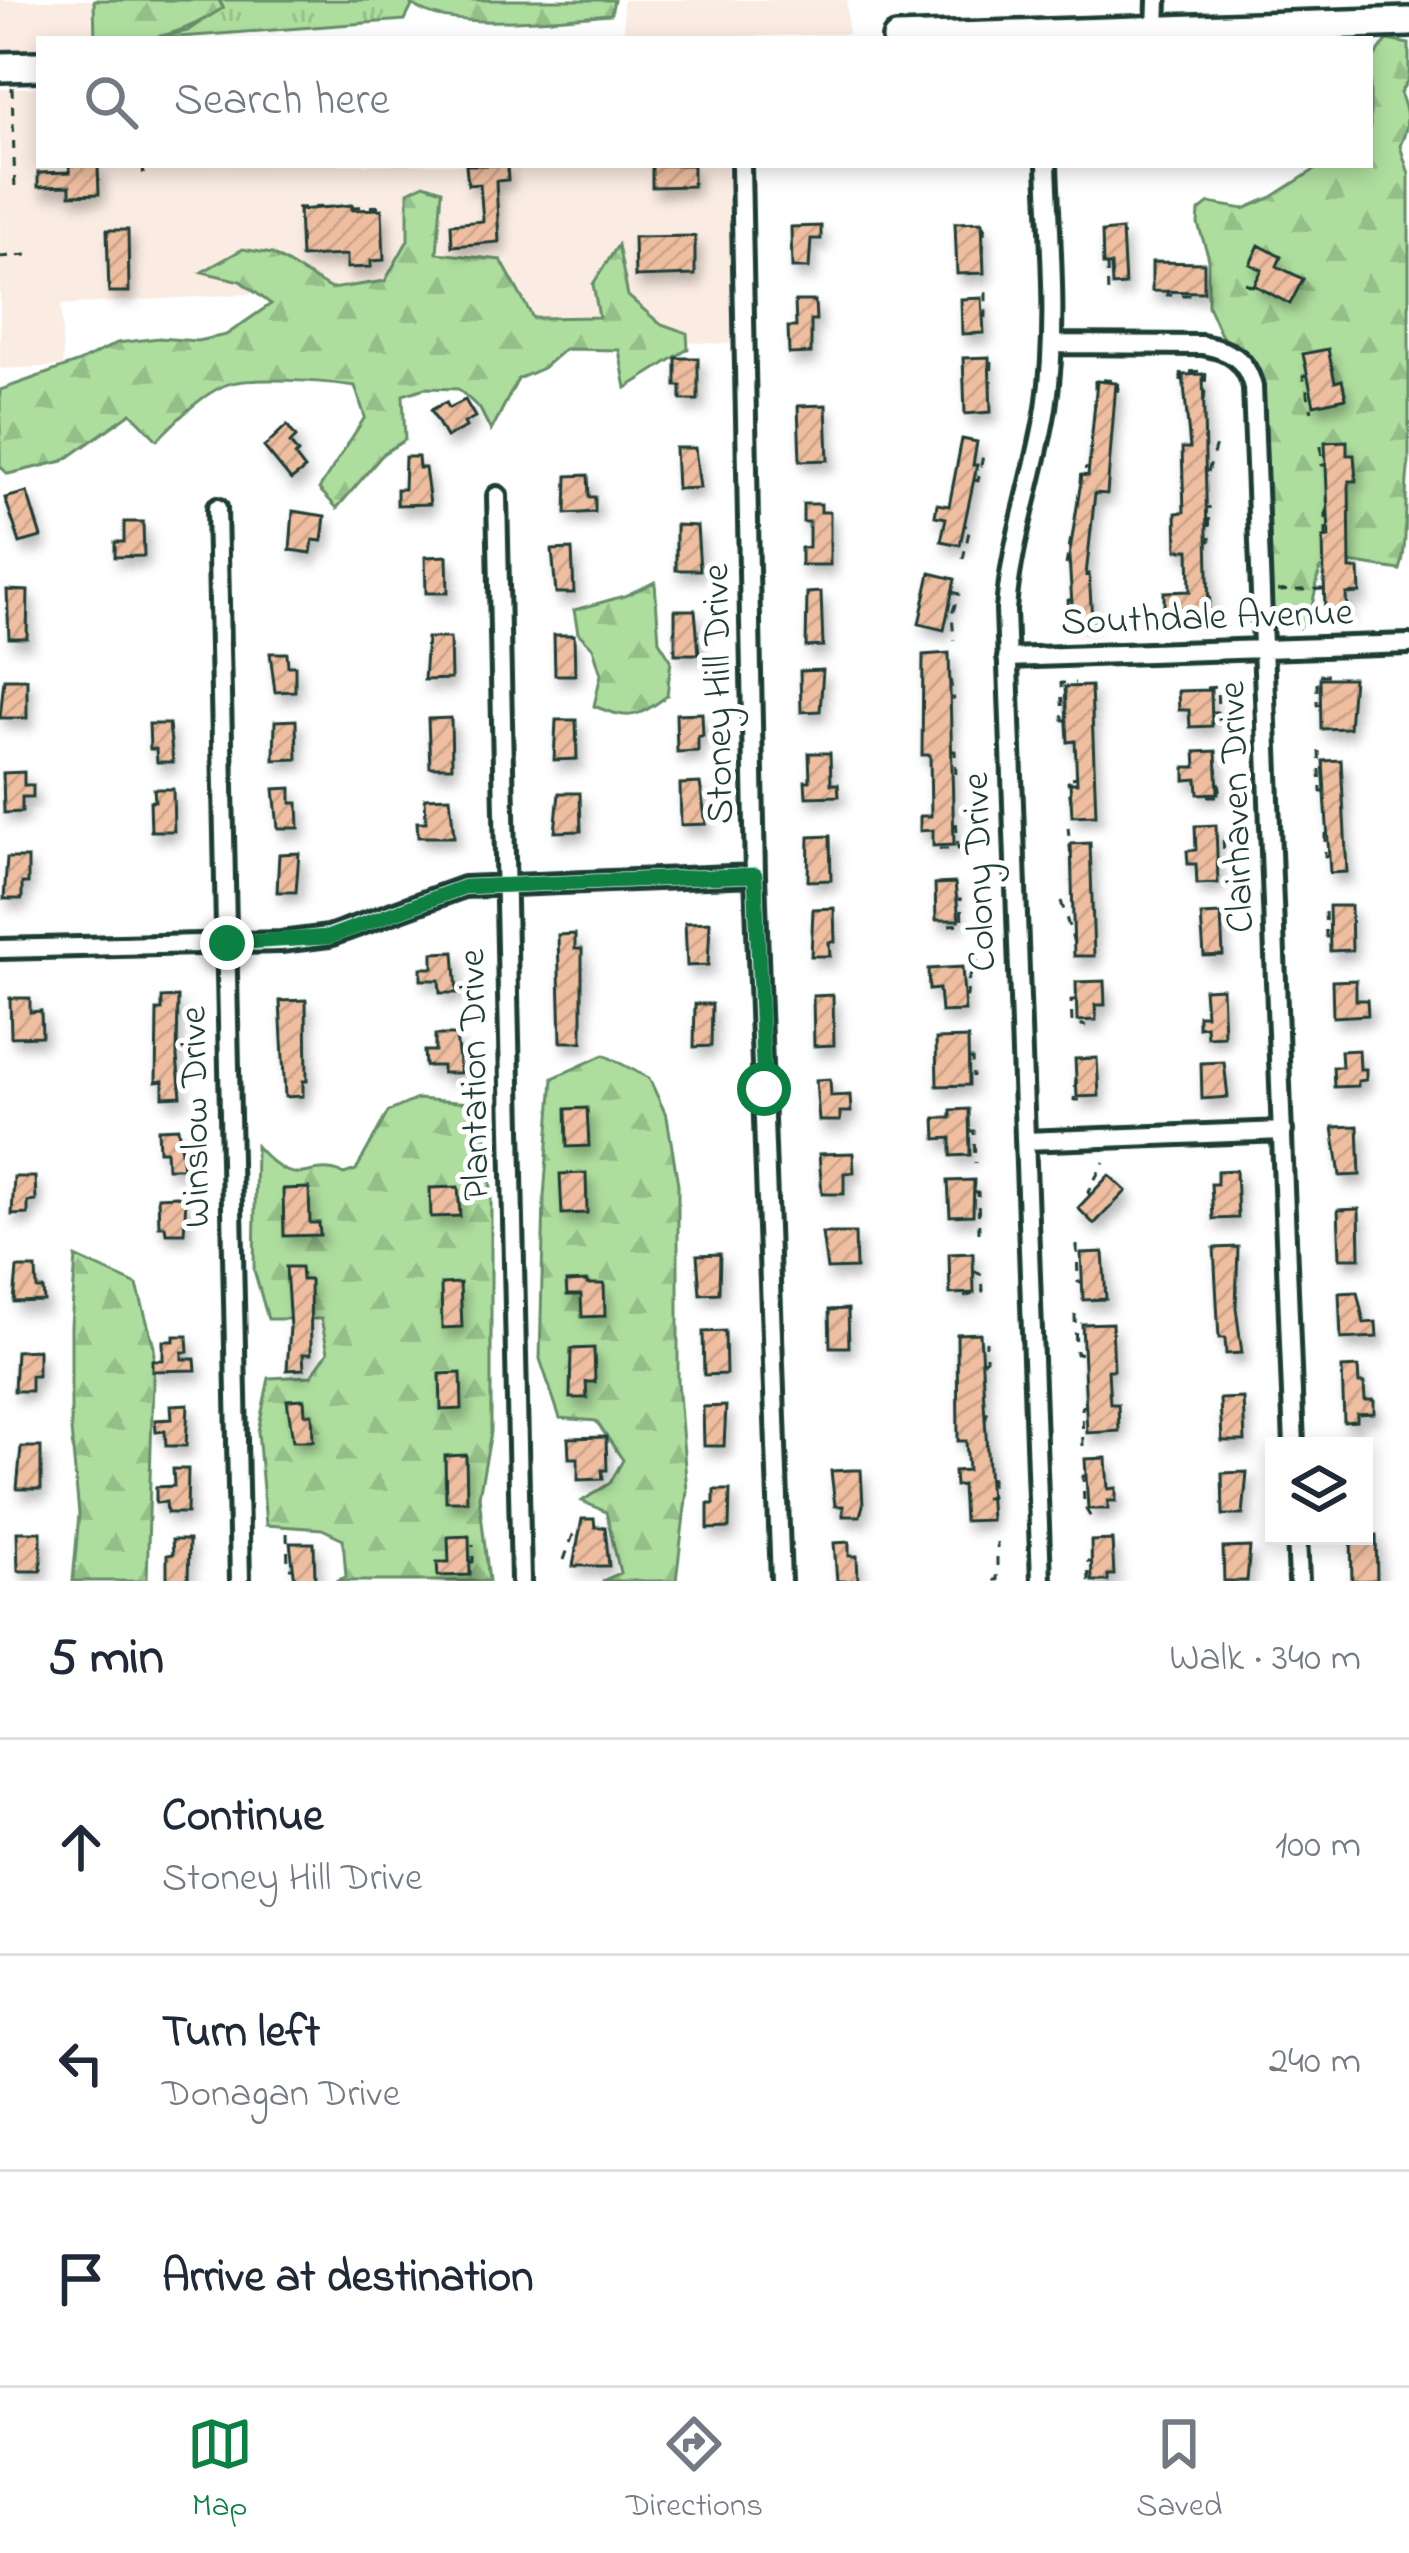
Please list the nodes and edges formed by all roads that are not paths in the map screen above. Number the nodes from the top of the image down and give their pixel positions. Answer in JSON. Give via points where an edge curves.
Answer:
{"nodes":[{"id":1,"x":1156,"y":0,"type":"edge"},
{"id":2,"x":1409,"y":22,"type":"edge"},
{"id":3,"x":1156,"y":30,"type":"junction"},
{"id":4,"x":1058,"y":36,"type":"edge"},
{"id":5,"x":741,"y":168,"type":"edge"},
{"id":6,"x":1047,"y":168,"type":"edge"},
{"id":7,"x":1053,"y":344,"type":"junction"},
{"id":8,"x":496,"y":496,"type":"dead end"},
{"id":9,"x":217,"y":508,"type":"dead end"},
{"id":10,"x":1409,"y":644,"type":"edge"},
{"id":11,"x":1266,"y":650,"type":"junction"},
{"id":12,"x":1007,"y":658,"type":"junction"},
{"id":13,"x":755,"y":875,"type":"junction"},
{"id":14,"x":504,"y":884,"type":"junction"},
{"id":15,"x":227,"y":943,"type":"junction"},
{"id":16,"x":0,"y":949,"type":"edge"},
{"id":17,"x":1283,"y":1131,"type":"junction"},
{"id":18,"x":1025,"y":1142,"type":"junction"},
{"id":19,"x":1294,"y":1437,"type":"edge"},
{"id":20,"x":1297,"y":1545,"type":"edge"},
{"id":21,"x":240,"y":1581,"type":"edge"},
{"id":22,"x":521,"y":1581,"type":"edge"},
{"id":23,"x":781,"y":1581,"type":"edge"},
{"id":24,"x":1041,"y":1581,"type":"edge"},
{"id":25,"x":1299,"y":1581,"type":"edge"}],
"edges":[{"from":1,"to":3,"type":"street"},
{"from":2,"to":3,"type":"main road"},
{"from":3,"to":4,"type":"main road"},
{"from":5,"to":13,"type":"street","name":"Stoney Hill Drive"},
{"from":6,"to":7,"type":"street","name":"Colony Drive"},
{"from":7,"to":11,"type":"street","name":"Clairhaven Drive","via":[[1202,344],[1246,365],[1256,420]]},
{"from":7,"to":12,"type":"street","name":"Colony Drive","via":[[1007,585]]},
{"from":8,"to":14,"type":"street","name":"Plantation Drive"},
{"from":9,"to":15,"type":"street","name":"Winslow Drive"},
{"from":10,"to":11,"type":"street","name":"Southdale Avenue"},
{"from":11,"to":12,"type":"street","name":"Southdale Avenue"},
{"from":11,"to":17,"type":"street","name":"Clairhaven Drive"},
{"from":12,"to":18,"type":"street","name":"Colony Drive"},
{"from":13,"to":14,"type":"street"},
{"from":13,"to":23,"type":"street","name":"Stoney Hill Drive"},
{"from":14,"to":15,"type":"street","via":[[453,890],[329,937]]},
{"from":14,"to":22,"type":"street","name":"Plantation Drive"},
{"from":15,"to":16,"type":"street"},
{"from":15,"to":21,"type":"street","name":"Winslow Drive"},
{"from":17,"to":18,"type":"street"},
{"from":17,"to":19,"type":"street","name":"Clairhaven Drive"},
{"from":18,"to":24,"type":"street","name":"Colony Drive"},
{"from":20,"to":25,"type":"street"}]}
